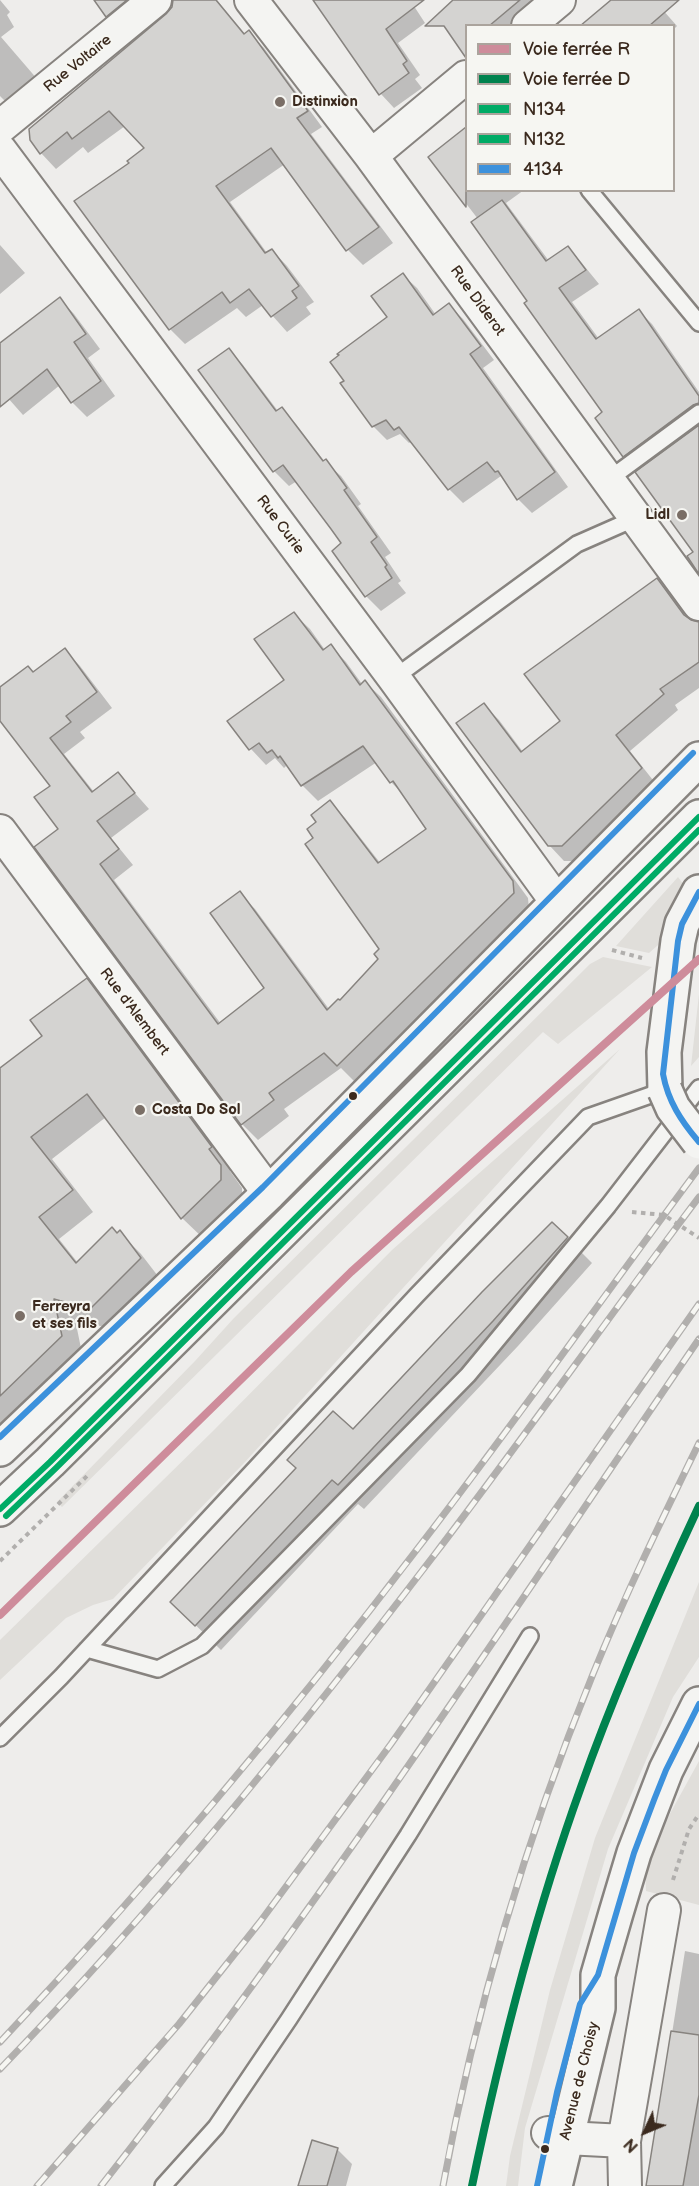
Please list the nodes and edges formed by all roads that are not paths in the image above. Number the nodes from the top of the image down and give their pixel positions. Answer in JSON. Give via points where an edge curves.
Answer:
{"nodes":[{"id":1,"x":155,"y":0,"type":"edge"},
{"id":2,"x":251,"y":0,"type":"edge"},
{"id":3,"x":559,"y":0,"type":"edge"},
{"id":4,"x":530,"y":24,"type":"edge"},
{"id":5,"x":465,"y":78,"type":"edge"},
{"id":6,"x":0,"y":127,"type":"edge"},
{"id":7,"x":0,"y":150,"type":"edge"},
{"id":8,"x":371,"y":156,"type":"junction"},
{"id":9,"x":591,"y":192,"type":"edge"},
{"id":10,"x":699,"y":323,"type":"edge"},
{"id":11,"x":699,"y":413,"type":"edge"},
{"id":12,"x":608,"y":480,"type":"junction"},
{"id":13,"x":636,"y":518,"type":"junction"},
{"id":14,"x":699,"y":604,"type":"edge"},
{"id":15,"x":394,"y":678,"type":"junction"},
{"id":16,"x":699,"y":759,"type":"edge"},
{"id":17,"x":699,"y":817,"type":"edge"},
{"id":18,"x":0,"y":831,"type":"edge"},
{"id":19,"x":699,"y":892,"type":"edge"},
{"id":20,"x":557,"y":902,"type":"junction"},
{"id":21,"x":699,"y":1088,"type":"edge"},
{"id":22,"x":665,"y":1090,"type":"junction"},
{"id":23,"x":699,"y":1142,"type":"edge"},
{"id":24,"x":269,"y":1193,"type":"junction"},
{"id":25,"x":0,"y":1449,"type":"edge"},
{"id":26,"x":13,"y":1483,"type":"edge"},
{"id":27,"x":0,"y":1509,"type":"edge"},
{"id":28,"x":530,"y":1636,"type":"dead end"},
{"id":29,"x":87,"y":1649,"type":"junction"},
{"id":30,"x":699,"y":1704,"type":"edge"},
{"id":31,"x":0,"y":1738,"type":"edge"},
{"id":32,"x":664,"y":1910,"type":"road end"},
{"id":33,"x":557,"y":2135,"type":"junction"},
{"id":34,"x":624,"y":2141,"type":"junction"},
{"id":35,"x":163,"y":2186,"type":"edge"},
{"id":36,"x":537,"y":2186,"type":"edge"},
{"id":37,"x":555,"y":2186,"type":"edge"},
{"id":38,"x":625,"y":2186,"type":"edge"}],
"edges":[{"from":1,"to":6,"type":"street","name":"Rue Voltaire"},
{"from":2,"to":8,"type":"street","name":"Rue Diderot"},
{"from":3,"to":4,"type":"street"},
{"from":5,"to":8,"type":"street"},
{"from":7,"to":15,"type":"street","name":"Rue Curie"},
{"from":8,"to":12,"type":"street","name":"Rue Diderot"},
{"from":9,"to":10,"type":"lane"},
{"from":11,"to":12,"type":"lane"},
{"from":12,"to":13,"type":"street","name":"Rue Diderot"},
{"from":13,"to":14,"type":"street","name":"Rue Diderot"},
{"from":13,"to":15,"type":"lane","via":[[577,544]]},
{"from":15,"to":20,"type":"street","name":"Rue Curie"},
{"from":16,"to":20,"type":"main road"},
{"from":17,"to":26,"type":"main road"},
{"from":18,"to":24,"type":"street","name":"Rue d'Alembert"},
{"from":19,"to":22,"type":"main road","via":[[682,924],[678,941],[664,1052]]},
{"from":20,"to":24,"type":"main road"},
{"from":21,"to":29,"type":"lane","via":[[608,1206],[468,1375],[202,1646],[158,1669]]},
{"from":22,"to":23,"type":"main road","bridge":true,"via":[[673,1108]]},
{"from":22,"to":29,"type":"lane","via":[[588,1117]]},
{"from":24,"to":25,"type":"main road"},
{"from":26,"to":27,"type":"main road"},
{"from":28,"to":35,"type":"lane","via":[[408,1835],[230,2107]]},
{"from":29,"to":31,"type":"lane"},
{"from":30,"to":33,"type":"main road","name":"Avenue de Choisy","via":[[666,1770],[631,1863],[598,1975],[580,2004]]},
{"from":32,"to":34,"type":"street"},
{"from":33,"to":34,"type":"street"},
{"from":33,"to":36,"type":"main road","name":"Avenue de Choisy"},
{"from":33,"to":37,"type":"main road","name":"Avenue de Choisy"},
{"from":34,"to":38,"type":"street"}]}
